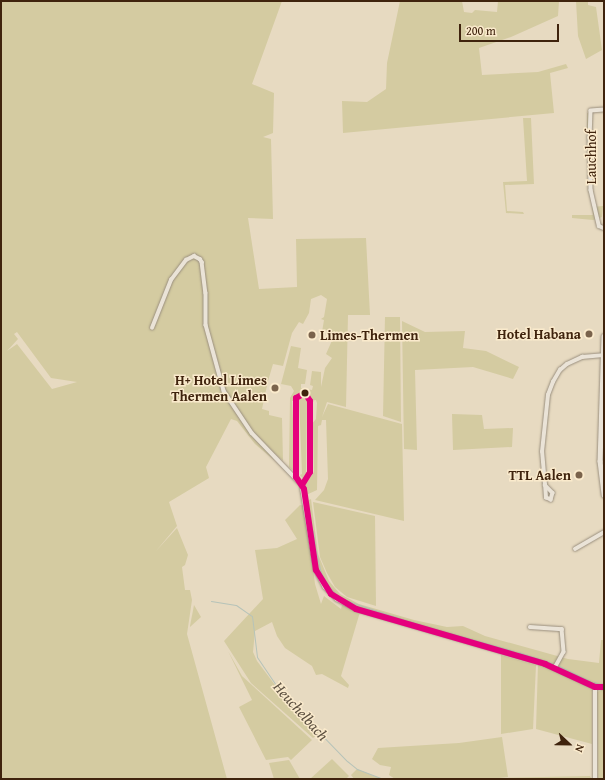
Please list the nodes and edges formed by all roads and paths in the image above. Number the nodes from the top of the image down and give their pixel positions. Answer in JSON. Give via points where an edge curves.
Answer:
{"nodes":[{"id":1,"x":604,"y":110,"type":"edge"},
{"id":2,"x":604,"y":228,"type":"edge"},
{"id":3,"x":152,"y":328,"type":"dead end"},
{"id":4,"x":604,"y":336,"type":"edge"},
{"id":5,"x":603,"y":355,"type":"edge"},
{"id":6,"x":545,"y":486,"type":"dead end"},
{"id":7,"x":604,"y":495,"type":"edge"},
{"id":8,"x":604,"y":532,"type":"edge"},
{"id":9,"x":575,"y":549,"type":"dead end"},
{"id":10,"x":530,"y":626,"type":"dead end"},
{"id":11,"x":555,"y":668,"type":"junction"},
{"id":12,"x":595,"y":687,"type":"junction"},
{"id":13,"x":604,"y":687,"type":"edge"},
{"id":14,"x":595,"y":779,"type":"edge"}],
"edges":[{"from":1,"to":2,"type":"street","name":"Lauchhof","via":[[591,111],[591,190],[599,226]]},
{"from":3,"to":11,"type":"street","via":[[171,280],[186,260],[194,256],[200,259],[206,293],[206,325],[224,391],[252,433],[302,485],[316,570],[325,587],[337,599],[356,609]]},
{"from":4,"to":5,"type":"street"},
{"from":5,"to":6,"type":"street","via":[[582,356],[567,364],[553,382],[544,417],[542,452]]},
{"from":5,"to":7,"type":"street","via":[[600,461]]},
{"from":8,"to":9,"type":"street"},
{"from":10,"to":11,"type":"street","via":[[562,628],[564,652]]},
{"from":11,"to":12,"type":"street"},
{"from":12,"to":13,"type":"street"},
{"from":12,"to":14,"type":"street"}]}
